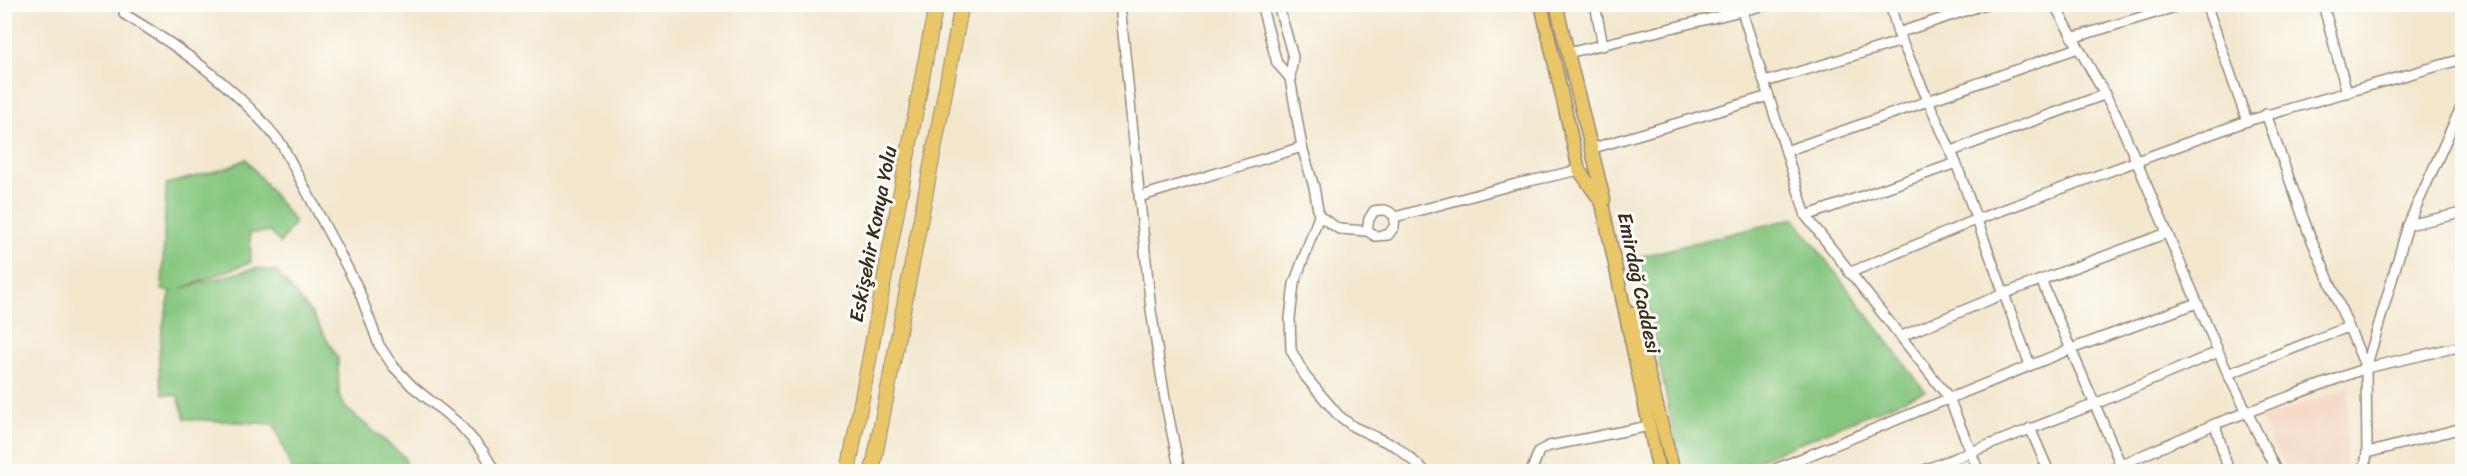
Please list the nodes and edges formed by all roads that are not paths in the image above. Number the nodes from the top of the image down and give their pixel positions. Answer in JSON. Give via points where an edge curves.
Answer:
{"nodes":[{"id":1,"x":936,"y":4,"type":"edge"},
{"id":2,"x":962,"y":4,"type":"edge"},
{"id":3,"x":1120,"y":4,"type":"edge"},
{"id":4,"x":1261,"y":4,"type":"edge"},
{"id":5,"x":1278,"y":4,"type":"edge"},
{"id":6,"x":1541,"y":4,"type":"edge"},
{"id":7,"x":1556,"y":4,"type":"edge"},
{"id":8,"x":1595,"y":4,"type":"edge"},
{"id":9,"x":1770,"y":4,"type":"edge"},
{"id":10,"x":1890,"y":4,"type":"edge"},
{"id":11,"x":1986,"y":4,"type":"edge"},
{"id":12,"x":2054,"y":4,"type":"edge"},
{"id":13,"x":2186,"y":4,"type":"edge"},
{"id":14,"x":2206,"y":4,"type":"edge"},
{"id":15,"x":2323,"y":4,"type":"edge"},
{"id":16,"x":1742,"y":11,"type":"junction"},
{"id":17,"x":124,"y":14,"type":"dead end"},
{"id":18,"x":1900,"y":37,"type":"junction"},
{"id":19,"x":2072,"y":38,"type":"junction"},
{"id":20,"x":1603,"y":46,"type":"junction"},
{"id":21,"x":2078,"y":48,"type":"junction"},
{"id":22,"x":1568,"y":53,"type":"junction"},
{"id":23,"x":2463,"y":59,"type":"edge"},
{"id":24,"x":1290,"y":78,"type":"junction"},
{"id":25,"x":1765,"y":82,"type":"junction"},
{"id":26,"x":2347,"y":93,"type":"junction"},
{"id":27,"x":2106,"y":94,"type":"junction"},
{"id":28,"x":1769,"y":96,"type":"junction"},
{"id":29,"x":1928,"y":101,"type":"junction"},
{"id":30,"x":2463,"y":105,"type":"edge"},
{"id":31,"x":2266,"y":114,"type":"junction"},
{"id":32,"x":2247,"y":121,"type":"junction"},
{"id":33,"x":1302,"y":147,"type":"junction"},
{"id":34,"x":1590,"y":149,"type":"junction"},
{"id":35,"x":1952,"y":151,"type":"junction"},
{"id":36,"x":1786,"y":152,"type":"junction"},
{"id":37,"x":2137,"y":162,"type":"junction"},
{"id":38,"x":1956,"y":163,"type":"junction"},
{"id":39,"x":1579,"y":170,"type":"junction"},
{"id":40,"x":1138,"y":197,"type":"junction"},
{"id":41,"x":2463,"y":213,"type":"edge"},
{"id":42,"x":1319,"y":216,"type":"junction"},
{"id":43,"x":1806,"y":216,"type":"junction"},
{"id":44,"x":1395,"y":217,"type":"junction"},
{"id":45,"x":1978,"y":219,"type":"junction"},
{"id":46,"x":2408,"y":225,"type":"junction"},
{"id":47,"x":1367,"y":231,"type":"junction"},
{"id":48,"x":2167,"y":233,"type":"junction"},
{"id":49,"x":1849,"y":273,"type":"junction"},
{"id":50,"x":2041,"y":280,"type":"junction"},
{"id":51,"x":2003,"y":294,"type":"junction"},
{"id":52,"x":2197,"y":303,"type":"junction"},
{"id":53,"x":2348,"y":327,"type":"junction"},
{"id":54,"x":1902,"y":336,"type":"junction"},
{"id":55,"x":2463,"y":346,"type":"edge"},
{"id":56,"x":2071,"y":349,"type":"junction"},
{"id":57,"x":2218,"y":352,"type":"junction"},
{"id":58,"x":2030,"y":365,"type":"junction"},
{"id":59,"x":2366,"y":368,"type":"junction"},
{"id":60,"x":2228,"y":374,"type":"junction"},
{"id":61,"x":1950,"y":398,"type":"junction"},
{"id":62,"x":2095,"y":404,"type":"junction"},
{"id":63,"x":2247,"y":413,"type":"junction"},
{"id":64,"x":2215,"y":424,"type":"junction"},
{"id":65,"x":1649,"y":426,"type":"junction"},
{"id":66,"x":2030,"y":428,"type":"junction"},
{"id":67,"x":2463,"y":428,"type":"edge"},
{"id":68,"x":1972,"y":450,"type":"junction"},
{"id":69,"x":2367,"y":453,"type":"junction"},
{"id":70,"x":2123,"y":468,"type":"edge"},
{"id":71,"x":495,"y":471,"type":"edge"},
{"id":72,"x":848,"y":471,"type":"edge"},
{"id":73,"x":872,"y":471,"type":"edge"},
{"id":74,"x":1180,"y":471,"type":"edge"},
{"id":75,"x":1426,"y":471,"type":"edge"},
{"id":76,"x":1531,"y":471,"type":"edge"},
{"id":77,"x":1659,"y":471,"type":"edge"},
{"id":78,"x":1674,"y":471,"type":"edge"},
{"id":79,"x":1768,"y":471,"type":"edge"},
{"id":80,"x":1924,"y":471,"type":"edge"},
{"id":81,"x":1979,"y":471,"type":"edge"},
{"id":82,"x":2049,"y":471,"type":"edge"},
{"id":83,"x":2104,"y":471,"type":"edge"},
{"id":84,"x":2229,"y":471,"type":"edge"},
{"id":85,"x":2277,"y":471,"type":"edge"},
{"id":86,"x":2364,"y":471,"type":"edge"}],
"edges":[{"from":1,"to":72,"type":"highway","name":"Eskişehir Konya Yolu"},
{"from":2,"to":73,"type":"highway"},
{"from":3,"to":40,"type":"street"},
{"from":4,"to":24,"type":"street","via":[[1277,63]]},
{"from":5,"to":24,"type":"street","via":[[1293,57]]},
{"from":6,"to":39,"type":"main road","name":"Emirdağ Caddesi"},
{"from":7,"to":22,"type":"main road","name":"Emirdağ Caddesi"},
{"from":8,"to":20,"type":"street"},
{"from":9,"to":16,"type":"street"},
{"from":10,"to":18,"type":"street"},
{"from":11,"to":18,"type":"street"},
{"from":12,"to":19,"type":"street"},
{"from":13,"to":19,"type":"street"},
{"from":14,"to":32,"type":"street"},
{"from":15,"to":26,"type":"street"},
{"from":16,"to":20,"type":"street"},
{"from":16,"to":25,"type":"street"},
{"from":17,"to":71,"type":"street","via":[[202,65],[266,124],[282,145],[358,288],[383,352],[412,386],[459,424]]},
{"from":18,"to":25,"type":"street"},
{"from":18,"to":29,"type":"street"},
{"from":19,"to":21,"type":"street"},
{"from":20,"to":22,"type":"street"},
{"from":21,"to":27,"type":"street"},
{"from":21,"to":29,"type":"street"},
{"from":22,"to":34,"type":"main road","name":"Emirdağ Caddesi"},
{"from":23,"to":26,"type":"street"},
{"from":24,"to":33,"type":"street"},
{"from":25,"to":28,"type":"street"},
{"from":26,"to":31,"type":"street"},
{"from":27,"to":35,"type":"street"},
{"from":27,"to":37,"type":"street"},
{"from":28,"to":34,"type":"street"},
{"from":28,"to":36,"type":"street"},
{"from":29,"to":35,"type":"street"},
{"from":29,"to":36,"type":"street"},
{"from":30,"to":46,"type":"street"},
{"from":31,"to":32,"type":"street"},
{"from":31,"to":53,"type":"street"},
{"from":32,"to":37,"type":"street"},
{"from":33,"to":40,"type":"street"},
{"from":33,"to":42,"type":"street"},
{"from":34,"to":78,"type":"main road","name":"Emirdağ Caddesi"},
{"from":35,"to":38,"type":"street"},
{"from":36,"to":43,"type":"street"},
{"from":37,"to":45,"type":"street"},
{"from":37,"to":48,"type":"street"},
{"from":38,"to":43,"type":"street"},
{"from":38,"to":45,"type":"street"},
{"from":39,"to":44,"type":"street"},
{"from":39,"to":65,"type":"main road","name":"Emirdağ Caddesi","via":[[1602,203]]},
{"from":40,"to":74,"type":"street","via":[[1151,310]]},
{"from":41,"to":46,"type":"street"},
{"from":42,"to":47,"type":"street","via":[[1339,229]]},
{"from":42,"to":75,"type":"street","via":[[1294,284],[1291,350],[1305,376],[1338,415],[1397,447]]},
{"from":43,"to":49,"type":"street"},
{"from":44,"to":47,"type":"street","via":[[1388,234],[1375,236]]},
{"from":44,"to":47,"type":"street","via":[[1383,209],[1374,211]]},
{"from":45,"to":49,"type":"street"},
{"from":45,"to":51,"type":"street"},
{"from":46,"to":59,"type":"street"},
{"from":48,"to":50,"type":"street"},
{"from":48,"to":52,"type":"street"},
{"from":49,"to":54,"type":"street"},
{"from":50,"to":51,"type":"street"},
{"from":50,"to":56,"type":"street"},
{"from":51,"to":54,"type":"street"},
{"from":51,"to":58,"type":"street"},
{"from":52,"to":56,"type":"street"},
{"from":52,"to":57,"type":"street"},
{"from":53,"to":59,"type":"street"},
{"from":53,"to":60,"type":"street"},
{"from":54,"to":61,"type":"street"},
{"from":55,"to":59,"type":"street"},
{"from":56,"to":58,"type":"street"},
{"from":56,"to":62,"type":"street"},
{"from":57,"to":60,"type":"street"},
{"from":57,"to":62,"type":"street"},
{"from":58,"to":61,"type":"street"},
{"from":59,"to":63,"type":"street"},
{"from":59,"to":69,"type":"street"},
{"from":60,"to":63,"type":"street"},
{"from":61,"to":68,"type":"street"},
{"from":61,"to":79,"type":"street"},
{"from":62,"to":66,"type":"street"},
{"from":62,"to":70,"type":"street"},
{"from":63,"to":64,"type":"street"},
{"from":63,"to":85,"type":"street"},
{"from":64,"to":70,"type":"street"},
{"from":64,"to":84,"type":"street"},
{"from":65,"to":76,"type":"street","via":[[1549,446],[1539,452]]},
{"from":65,"to":77,"type":"main road","name":"Emirdağ Caddesi"},
{"from":66,"to":68,"type":"street"},
{"from":66,"to":82,"type":"street"},
{"from":67,"to":69,"type":"street"},
{"from":68,"to":80,"type":"street"},
{"from":68,"to":81,"type":"street"},
{"from":69,"to":86,"type":"street"},
{"from":70,"to":83,"type":"street"}]}
